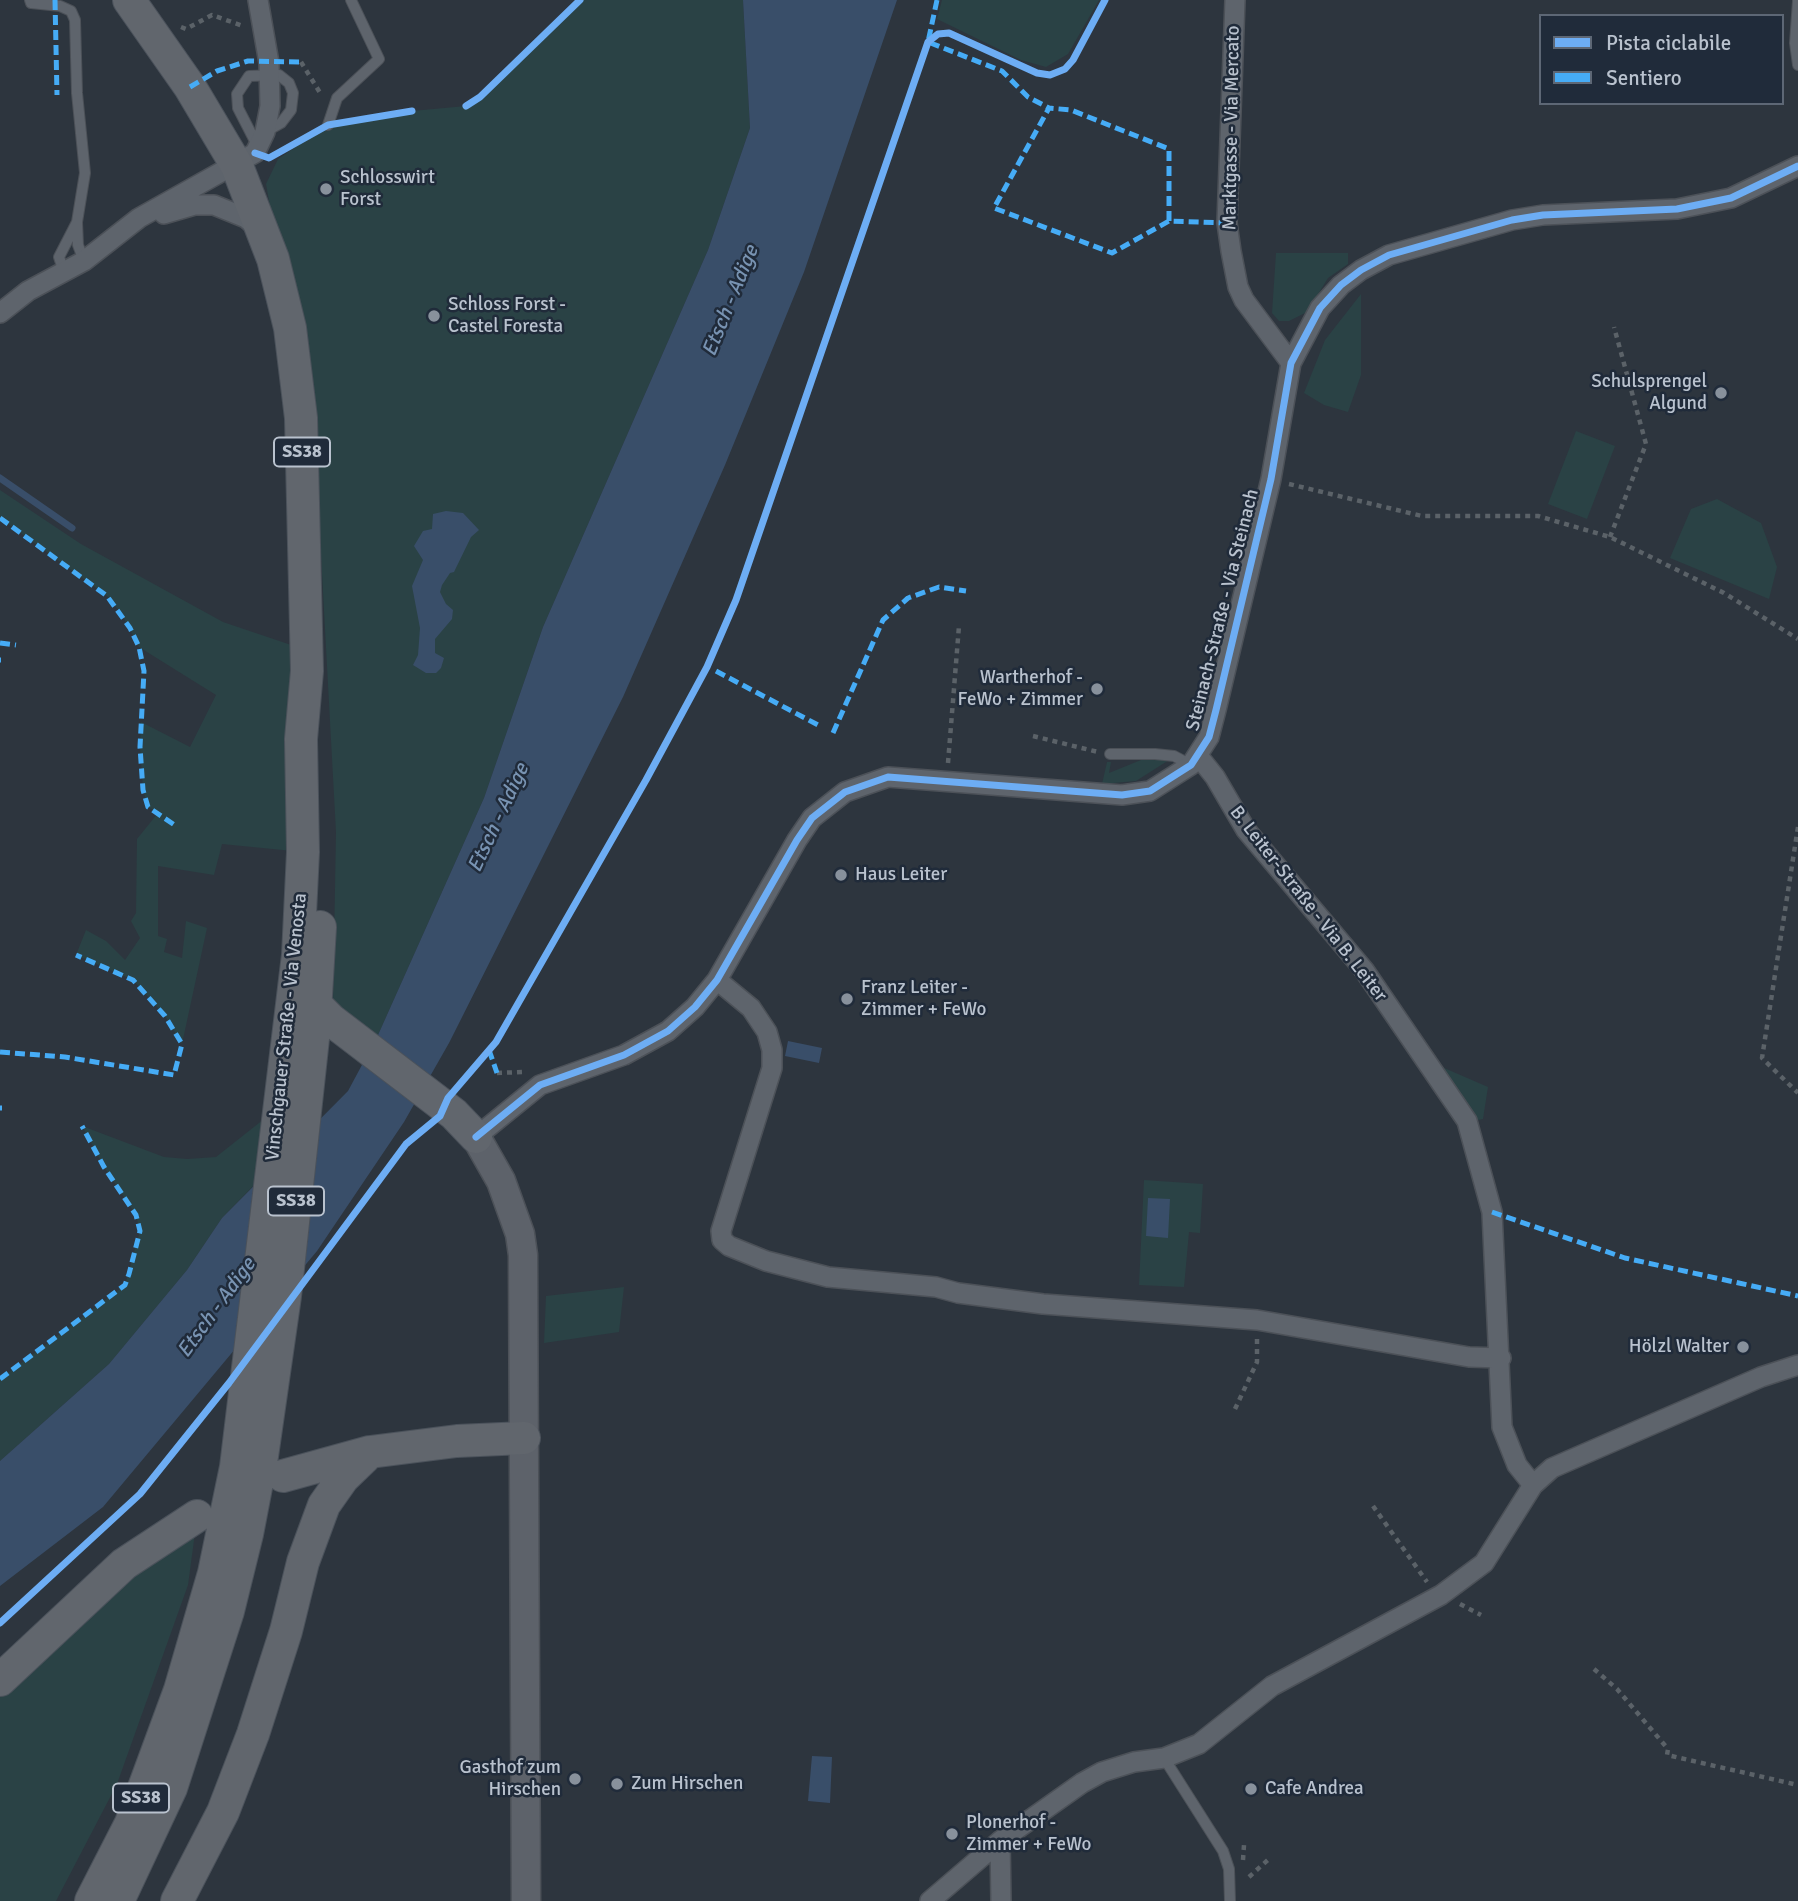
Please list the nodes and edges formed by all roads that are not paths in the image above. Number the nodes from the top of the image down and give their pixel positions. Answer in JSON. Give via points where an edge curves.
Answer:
{"nodes":[{"id":1,"x":30,"y":0,"type":"edge"},
{"id":2,"x":129,"y":0,"type":"edge"},
{"id":3,"x":258,"y":0,"type":"edge"},
{"id":4,"x":351,"y":0,"type":"edge"},
{"id":5,"x":1235,"y":0,"type":"edge"},
{"id":6,"x":1798,"y":1,"type":"edge"},
{"id":7,"x":1798,"y":65,"type":"edge"},
{"id":8,"x":269,"y":74,"type":"junction"},
{"id":9,"x":328,"y":125,"type":"road end"},
{"id":10,"x":253,"y":148,"type":"junction"},
{"id":11,"x":1798,"y":166,"type":"edge"},
{"id":12,"x":139,"y":218,"type":"junction"},
{"id":13,"x":77,"y":222,"type":"junction"},
{"id":14,"x":266,"y":238,"type":"junction"},
{"id":15,"x":84,"y":261,"type":"junction"},
{"id":16,"x":64,"y":272,"type":"junction"},
{"id":17,"x":0,"y":313,"type":"edge"},
{"id":18,"x":1292,"y":363,"type":"junction"},
{"id":19,"x":307,"y":671,"type":"junction"},
{"id":20,"x":1108,"y":754,"type":"road end"},
{"id":21,"x":1195,"y":761,"type":"junction"},
{"id":22,"x":717,"y":980,"type":"junction"},
{"id":23,"x":320,"y":1018,"type":"junction"},
{"id":24,"x":476,"y":1137,"type":"junction"},
{"id":25,"x":1501,"y":1358,"type":"junction"},
{"id":26,"x":1798,"y":1365,"type":"edge"},
{"id":27,"x":524,"y":1438,"type":"junction"},
{"id":28,"x":370,"y":1452,"type":"junction"},
{"id":29,"x":283,"y":1476,"type":"dead end"},
{"id":30,"x":1533,"y":1485,"type":"junction"},
{"id":31,"x":197,"y":1516,"type":"dead end"},
{"id":32,"x":0,"y":1680,"type":"edge"},
{"id":33,"x":1164,"y":1758,"type":"junction"},
{"id":34,"x":1000,"y":1841,"type":"junction"},
{"id":35,"x":91,"y":1901,"type":"edge"},
{"id":36,"x":118,"y":1901,"type":"edge"},
{"id":37,"x":177,"y":1901,"type":"edge"},
{"id":38,"x":526,"y":1901,"type":"edge"},
{"id":39,"x":930,"y":1901,"type":"edge"},
{"id":40,"x":1001,"y":1901,"type":"edge"},
{"id":41,"x":1230,"y":1901,"type":"edge"}],
"edges":[{"from":1,"to":13,"type":"lane","via":[[31,4],[71,10],[75,19],[76,93],[85,173]]},
{"from":2,"to":10,"type":"main road","name":"Vinschgauer Straße - Via Venosta","number":"SS38","via":[[190,87]]},
{"from":3,"to":8,"type":"street"},
{"from":4,"to":9,"type":"lane","via":[[379,59],[337,98]]},
{"from":5,"to":18,"type":"street","name":"Marktgasse - Via Mercato","via":[[1227,223],[1231,250],[1244,300]]},
{"from":6,"to":7,"type":"lane"},
{"from":8,"to":10,"type":"street","via":[[270,106]]},
{"from":8,"to":10,"type":"lane","via":[[249,76],[237,93],[237,108]]},
{"from":10,"to":12,"type":"street"},
{"from":10,"to":14,"type":"main road","name":"Vinschgauer Straße - Via Venosta","number":"SS38"},
{"from":11,"to":18,"type":"street","name":"Steinach-Straße - Via Steinach","via":[[1731,198],[1677,209],[1523,218],[1389,255],[1341,285],[1320,308]]},
{"from":12,"to":14,"type":"street","via":[[214,205],[246,218]]},
{"from":12,"to":15,"type":"street"},
{"from":13,"to":15,"type":"lane"},
{"from":13,"to":16,"type":"lane","via":[[59,257]]},
{"from":14,"to":19,"type":"main road","name":"Vinschgauer Straße - Via Venosta","number":"SS38","via":[[290,328],[301,418]]},
{"from":15,"to":16,"type":"street"},
{"from":16,"to":17,"type":"street"},
{"from":18,"to":21,"type":"street","name":"Steinach-Straße - Via Steinach","via":[[1271,480],[1209,737]]},
{"from":19,"to":23,"type":"main road","name":"Vinschgauer Straße - Via Venosta","number":"SS38","via":[[316,712],[323,843]]},
{"from":19,"to":35,"type":"main road","name":"Vinschgauer Straße - Via Venosta","number":"SS38","via":[[301,739],[303,852],[298,955],[236,1467],[214,1573],[180,1690],[131,1823]]},
{"from":20,"to":21,"type":"lane","via":[[1155,754]]},
{"from":21,"to":22,"type":"street","via":[[1150,791],[1122,795],[877,779],[845,792],[829,803],[797,840]]},
{"from":21,"to":25,"type":"street","name":"B. Leiter-Straße - Via B. Leiter","via":[[1216,777],[1246,830],[1364,970],[1467,1121],[1492,1212]]},
{"from":22,"to":24,"type":"street","via":[[668,1031],[624,1055],[540,1085]]},
{"from":22,"to":25,"type":"street","via":[[751,1008],[772,1050],[772,1068],[722,1231],[722,1240],[729,1245],[766,1261],[828,1277],[936,1287],[1042,1304],[1257,1320],[1469,1357]]},
{"from":23,"to":24,"type":"main road","via":[[454,1114]]},
{"from":23,"to":36,"type":"main road","name":"Vinschgauer Straße - Via Venosta","number":"SS38","via":[[275,1373],[228,1611],[171,1788]]},
{"from":24,"to":27,"type":"main road","via":[[501,1181],[520,1234]]},
{"from":25,"to":30,"type":"street","name":"B. Leiter-Straße - Via B. Leiter","via":[[1504,1437]]},
{"from":26,"to":30,"type":"street","via":[[1552,1468]]},
{"from":27,"to":28,"type":"main road"},
{"from":27,"to":38,"type":"main road"},
{"from":28,"to":29,"type":"main road"},
{"from":28,"to":37,"type":"main road","via":[[324,1505],[253,1734],[223,1812]]},
{"from":30,"to":33,"type":"street","via":[[1484,1563],[1438,1597],[1272,1686],[1199,1744]]},
{"from":31,"to":32,"type":"main road","via":[[124,1564]]},
{"from":33,"to":34,"type":"street","via":[[1102,1772],[1041,1809]]},
{"from":33,"to":41,"type":"lane","via":[[1223,1851]]},
{"from":34,"to":39,"type":"street"},
{"from":34,"to":40,"type":"street"}]}
